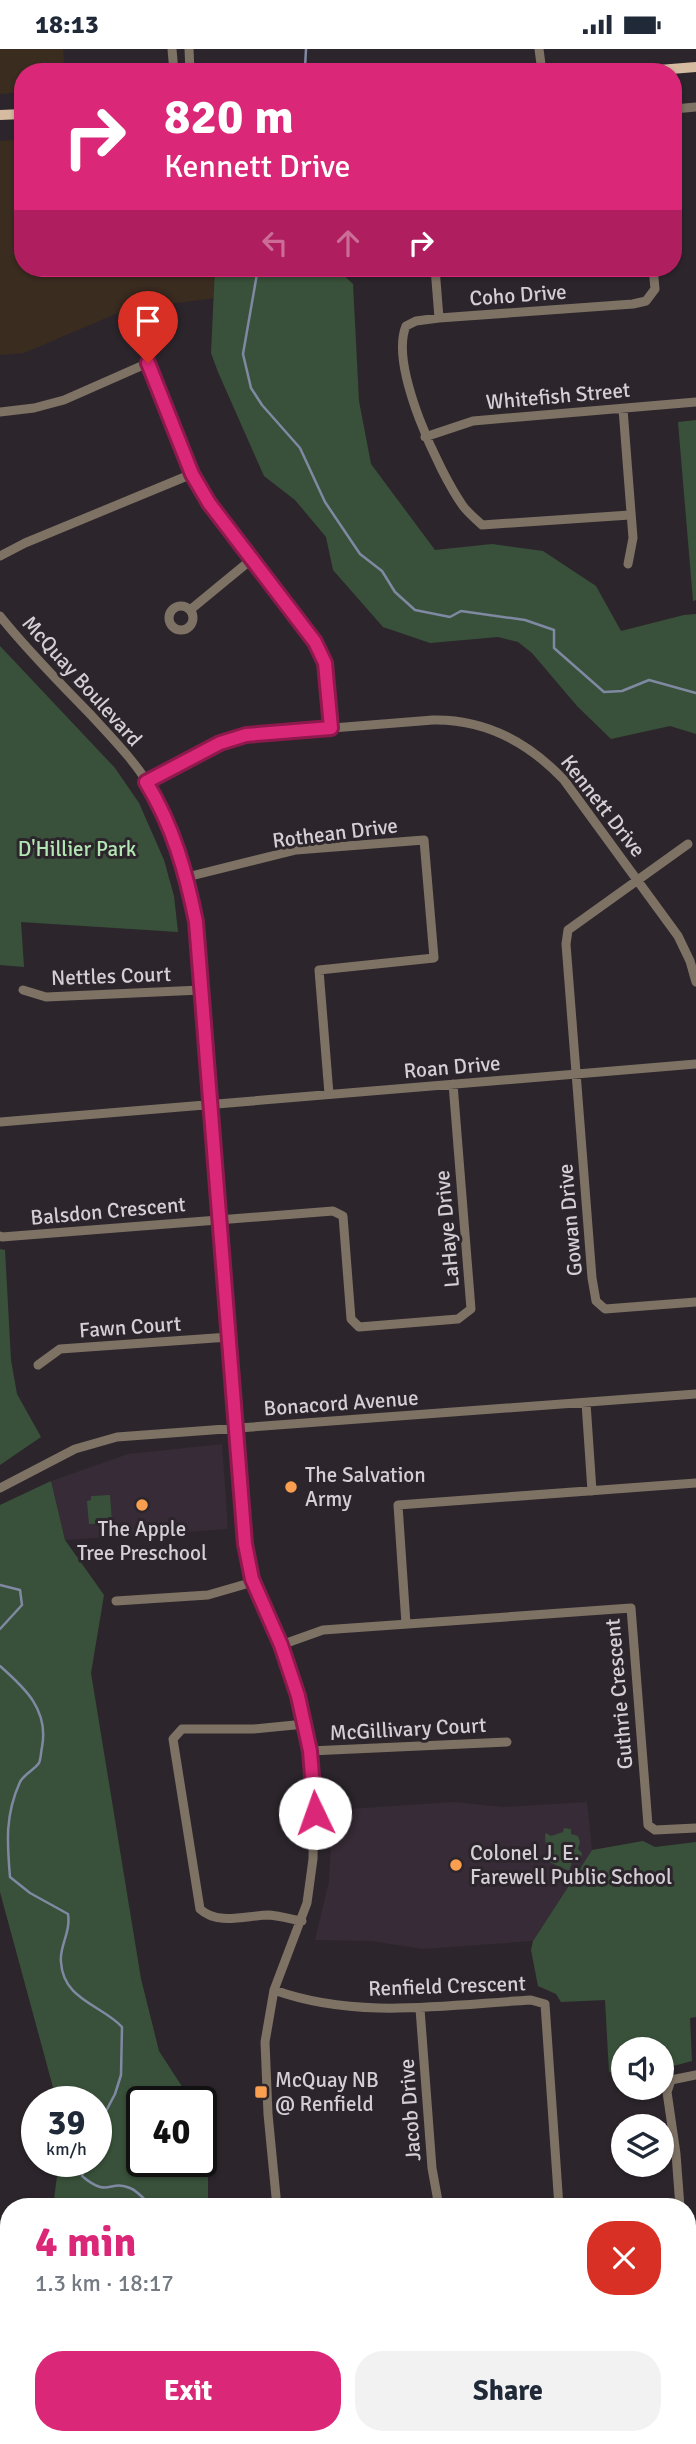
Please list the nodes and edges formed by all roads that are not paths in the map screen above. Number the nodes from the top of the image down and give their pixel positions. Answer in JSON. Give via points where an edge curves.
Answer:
{"nodes":[{"id":1,"x":436,"y":277,"type":"edge"},
{"id":2,"x":654,"y":277,"type":"edge"},
{"id":3,"x":439,"y":318,"type":"junction"},
{"id":4,"x":696,"y":402,"type":"edge"},
{"id":5,"x":622,"y":409,"type":"junction"},
{"id":6,"x":0,"y":412,"type":"edge"},
{"id":7,"x":425,"y":437,"type":"junction"},
{"id":8,"x":192,"y":474,"type":"junction"},
{"id":9,"x":630,"y":515,"type":"junction"},
{"id":10,"x":0,"y":556,"type":"edge"},
{"id":11,"x":252,"y":559,"type":"junction"},
{"id":12,"x":628,"y":565,"type":"dead end"},
{"id":13,"x":190,"y":610,"type":"dead end"},
{"id":14,"x":0,"y":616,"type":"edge"},
{"id":15,"x":331,"y":728,"type":"junction"},
{"id":16,"x":146,"y":782,"type":"junction"},
{"id":17,"x":688,"y":844,"type":"dead end"},
{"id":18,"x":187,"y":877,"type":"junction"},
{"id":19,"x":637,"y":879,"type":"junction"},
{"id":20,"x":696,"y":982,"type":"edge"},
{"id":21,"x":23,"y":990,"type":"dead end"},
{"id":22,"x":201,"y":990,"type":"junction"},
{"id":23,"x":696,"y":1064,"type":"edge"},
{"id":24,"x":576,"y":1074,"type":"junction"},
{"id":25,"x":453,"y":1084,"type":"junction"},
{"id":26,"x":329,"y":1094,"type":"junction"},
{"id":27,"x":210,"y":1104,"type":"junction"},
{"id":28,"x":0,"y":1122,"type":"edge"},
{"id":29,"x":220,"y":1220,"type":"junction"},
{"id":30,"x":0,"y":1236,"type":"edge"},
{"id":31,"x":696,"y":1302,"type":"edge"},
{"id":32,"x":229,"y":1337,"type":"junction"},
{"id":33,"x":38,"y":1366,"type":"dead end"},
{"id":34,"x":696,"y":1394,"type":"edge"},
{"id":35,"x":586,"y":1403,"type":"junction"},
{"id":36,"x":236,"y":1428,"type":"junction"},
{"id":37,"x":696,"y":1483,"type":"edge"},
{"id":38,"x":0,"y":1488,"type":"edge"},
{"id":39,"x":593,"y":1491,"type":"junction"},
{"id":40,"x":253,"y":1582,"type":"junction"},
{"id":41,"x":116,"y":1601,"type":"dead end"},
{"id":42,"x":406,"y":1624,"type":"junction"},
{"id":43,"x":281,"y":1645,"type":"junction"},
{"id":44,"x":305,"y":1724,"type":"junction"},
{"id":45,"x":507,"y":1742,"type":"dead end"},
{"id":46,"x":310,"y":1751,"type":"junction"},
{"id":47,"x":696,"y":1828,"type":"edge"},
{"id":48,"x":302,"y":1921,"type":"junction"},
{"id":49,"x":274,"y":1990,"type":"junction"},
{"id":50,"x":420,"y":2009,"type":"junction"},
{"id":51,"x":696,"y":2075,"type":"edge"},
{"id":52,"x":277,"y":2198,"type":"edge"},
{"id":53,"x":437,"y":2198,"type":"edge"},
{"id":54,"x":558,"y":2198,"type":"edge"},
{"id":55,"x":679,"y":2198,"type":"edge"}],
"edges":[{"from":1,"to":3,"type":"street"},
{"from":2,"to":3,"type":"street","name":"Coho Drive","via":[[655,289],[646,301],[633,304]]},
{"from":3,"to":7,"type":"street","name":"Coho Drive","via":[[416,321],[406,326],[402,335],[409,388]]},
{"from":4,"to":5,"type":"street","name":"Whitefish Street"},
{"from":5,"to":7,"type":"street","name":"Whitefish Street","via":[[473,421]]},
{"from":5,"to":9,"type":"street"},
{"from":6,"to":8,"type":"street","via":[[64,400],[148,363]]},
{"from":7,"to":9,"type":"street","via":[[464,506],[482,525]]},
{"from":8,"to":10,"type":"street"},
{"from":8,"to":11,"type":"street"},
{"from":9,"to":12,"type":"street","via":[[633,538]]},
{"from":11,"to":13,"type":"street"},
{"from":11,"to":15,"type":"street","via":[[315,642],[325,663]]},
{"from":14,"to":16,"type":"street","name":"McQuay Boulevard","via":[[119,745]]},
{"from":15,"to":16,"type":"street","name":"Kennett Drive","via":[[246,735],[220,743]]},
{"from":15,"to":19,"type":"street","name":"Kennett Drive","via":[[455,720],[507,736],[547,762],[564,780]]},
{"from":16,"to":18,"type":"street","name":"McQuay Boulevard","via":[[170,827]]},
{"from":17,"to":19,"type":"street"},
{"from":18,"to":22,"type":"street","name":"McQuay Boulevard"},
{"from":18,"to":26,"type":"street","name":"Rothean Drive","via":[[296,851],[424,840],[434,958],[319,970]]},
{"from":19,"to":20,"type":"street","name":"Kennett Drive","via":[[678,936]]},
{"from":19,"to":24,"type":"street","name":"Gowan Drive","via":[[568,930]]},
{"from":21,"to":22,"type":"street","name":"Nettles Court","via":[[46,997]]},
{"from":22,"to":27,"type":"street","name":"McQuay Boulevard"},
{"from":23,"to":24,"type":"street","name":"Roan Drive"},
{"from":24,"to":25,"type":"street","name":"Roan Drive"},
{"from":24,"to":31,"type":"street","name":"Gowan Drive","via":[[596,1301],[605,1309]]},
{"from":25,"to":26,"type":"street","name":"Roan Drive"},
{"from":25,"to":29,"type":"street","name":"LaHaye Drive","via":[[471,1309],[458,1319],[359,1327],[351,1319],[343,1216],[333,1211]]},
{"from":26,"to":27,"type":"street","name":"Roan Drive"},
{"from":27,"to":28,"type":"street"},
{"from":27,"to":29,"type":"street","name":"McQuay Boulevard"},
{"from":29,"to":30,"type":"street","name":"Balsdon Crescent"},
{"from":29,"to":32,"type":"street","name":"McQuay Boulevard"},
{"from":32,"to":33,"type":"street","name":"Fawn Court","via":[[60,1349]]},
{"from":32,"to":36,"type":"street","name":"McQuay Boulevard"},
{"from":34,"to":35,"type":"street","name":"Bonacord Avenue"},
{"from":35,"to":36,"type":"street","name":"Bonacord Avenue"},
{"from":35,"to":39,"type":"street"},
{"from":36,"to":38,"type":"street","name":"Bonacord Avenue","via":[[94,1442]]},
{"from":36,"to":40,"type":"street","name":"McQuay Boulevard","via":[[245,1544]]},
{"from":37,"to":39,"type":"street"},
{"from":39,"to":42,"type":"street","via":[[398,1505]]},
{"from":40,"to":41,"type":"street","via":[[208,1595]]},
{"from":40,"to":43,"type":"street","name":"McQuay Boulevard"},
{"from":42,"to":43,"type":"street","name":"Guthrie Crescent","via":[[323,1630]]},
{"from":42,"to":47,"type":"street","name":"Guthrie Crescent","via":[[631,1608],[648,1825],[654,1831]]},
{"from":43,"to":44,"type":"street","name":"McQuay Boulevard"},
{"from":44,"to":46,"type":"street","name":"McQuay Boulevard"},
{"from":44,"to":48,"type":"street","via":[[182,1730],[173,1739],[200,1909],[218,1918],[270,1915]]},
{"from":45,"to":46,"type":"street","name":"McGillivary Court"},
{"from":46,"to":48,"type":"street","name":"McQuay Boulevard","via":[[315,1833]]},
{"from":48,"to":49,"type":"street","name":"McQuay Boulevard"},
{"from":49,"to":50,"type":"street","name":"Renfield Crescent","via":[[314,2003]]},
{"from":49,"to":52,"type":"street","name":"McQuay Boulevard","via":[[265,2067]]},
{"from":50,"to":53,"type":"street","name":"Jacob Drive"},
{"from":50,"to":54,"type":"street","name":"Renfield Crescent","via":[[531,2000],[545,2004]]},
{"from":51,"to":55,"type":"street","via":[[671,2080],[667,2092]]}]}
